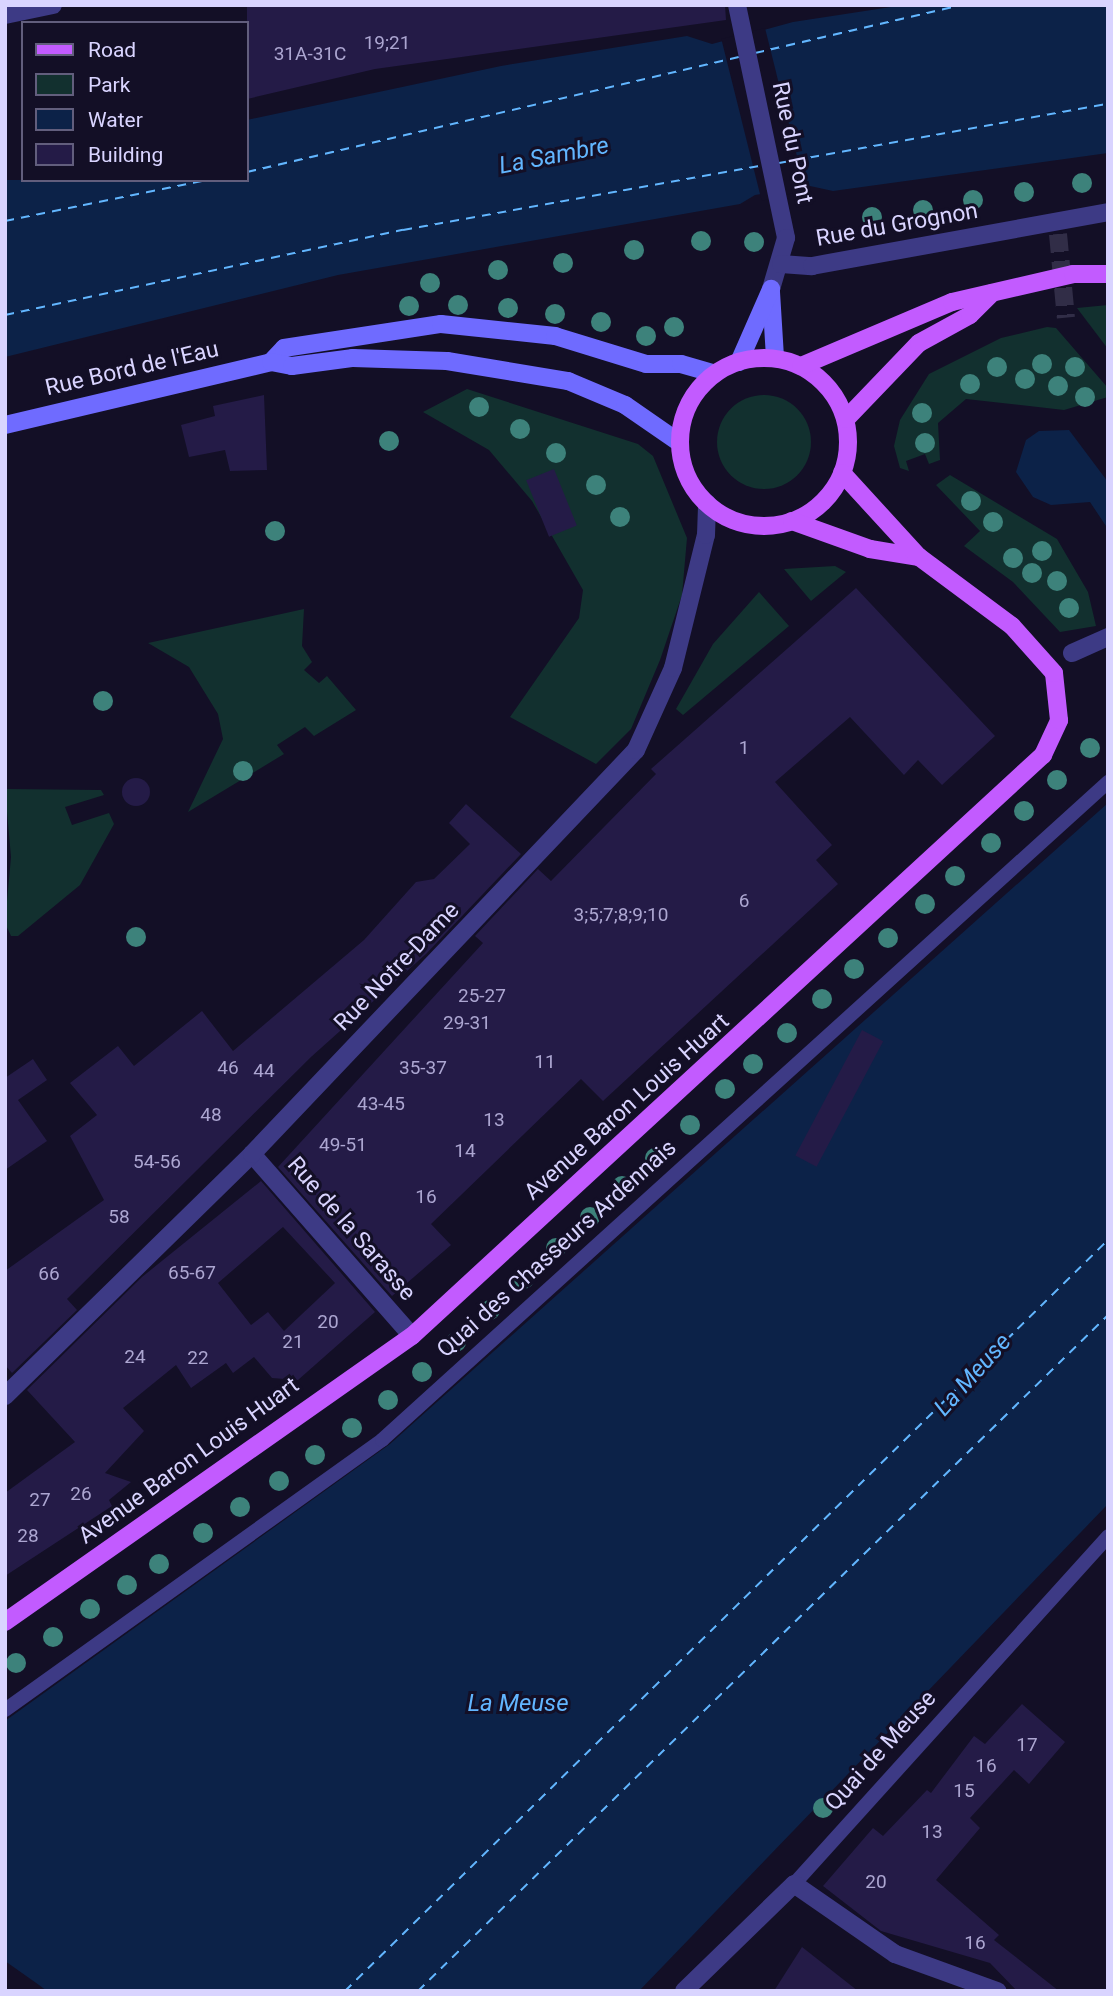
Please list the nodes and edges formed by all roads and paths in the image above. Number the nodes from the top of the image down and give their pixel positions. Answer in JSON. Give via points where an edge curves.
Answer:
{"nodes":[{"id":1,"x":53,"y":5,"type":"edge"},
{"id":2,"x":738,"y":11,"type":"edge"},
{"id":3,"x":5,"y":15,"type":"edge"},
{"id":4,"x":1108,"y":212,"type":"edge"},
{"id":5,"x":781,"y":264,"type":"junction"},
{"id":6,"x":1108,"y":274,"type":"edge"},
{"id":7,"x":771,"y":289,"type":"junction"},
{"id":8,"x":992,"y":293,"type":"junction"},
{"id":9,"x":775,"y":358,"type":"junction"},
{"id":10,"x":271,"y":362,"type":"junction"},
{"id":11,"x":739,"y":362,"type":"junction"},
{"id":12,"x":801,"y":366,"type":"junction"},
{"id":13,"x":715,"y":374,"type":"junction"},
{"id":14,"x":846,"y":419,"type":"junction"},
{"id":15,"x":5,"y":425,"type":"edge"},
{"id":16,"x":680,"y":443,"type":"junction"},
{"id":17,"x":842,"y":473,"type":"junction"},
{"id":18,"x":707,"y":503,"type":"junction"},
{"id":19,"x":792,"y":521,"type":"junction"},
{"id":20,"x":919,"y":557,"type":"junction"},
{"id":21,"x":1108,"y":637,"type":"edge"},
{"id":22,"x":1072,"y":653,"type":"dead end"},
{"id":23,"x":1108,"y":782,"type":"edge"},
{"id":24,"x":252,"y":1154,"type":"junction"},
{"id":25,"x":412,"y":1336,"type":"junction"},
{"id":26,"x":5,"y":1396,"type":"edge"},
{"id":27,"x":1108,"y":1536,"type":"edge"},
{"id":28,"x":5,"y":1622,"type":"edge"},
{"id":29,"x":5,"y":1710,"type":"edge"},
{"id":30,"x":794,"y":1884,"type":"junction"},
{"id":31,"x":684,"y":1991,"type":"edge"},
{"id":32,"x":997,"y":1991,"type":"edge"}],
"edges":[{"from":1,"to":3,"type":"street"},
{"from":2,"to":5,"type":"street","name":"Rue du Pont","via":[[782,209],[787,248]]},
{"from":4,"to":5,"type":"street","name":"Rue du Grognon","via":[[812,265]]},
{"from":5,"to":7,"type":"street","name":"Rue du Pont"},
{"from":6,"to":8,"type":"main road","via":[[1073,274]]},
{"from":7,"to":9,"type":"main road","name":"Rue du Pont"},
{"from":7,"to":11,"type":"main road","name":"Rue du Pont"},
{"from":8,"to":12,"type":"main road","via":[[952,302]]},
{"from":8,"to":14,"type":"main road","via":[[970,315],[919,343]]},
{"from":9,"to":11,"type":"main road"},
{"from":9,"to":12,"type":"main road"},
{"from":10,"to":13,"type":"main road","name":"Rue Bord de l'Eau","via":[[284,348],[441,324],[555,336],[617,355]]},
{"from":10,"to":15,"type":"main road","name":"Rue Bord de l'Eau"},
{"from":10,"to":16,"type":"main road","name":"Rue Bord de l'Eau","via":[[292,366],[353,358],[447,361],[568,381],[625,405]]},
{"from":11,"to":13,"type":"main road"},
{"from":12,"to":14,"type":"main road","via":[[829,388]]},
{"from":13,"to":16,"type":"main road","via":[[691,400]]},
{"from":14,"to":17,"type":"main road"},
{"from":16,"to":18,"type":"main road","via":[[685,470]]},
{"from":17,"to":19,"type":"main road","via":[[822,502]]},
{"from":17,"to":20,"type":"main road","name":"Avenue Baron Louis Huart"},
{"from":18,"to":19,"type":"main road","via":[[747,524]]},
{"from":18,"to":24,"type":"street","name":"Rue Notre-Dame","via":[[706,535],[673,668],[636,750]]},
{"from":19,"to":20,"type":"main road","name":"Avenue Baron Louis Huart","via":[[870,549]]},
{"from":20,"to":25,"type":"main road","name":"Avenue Baron Louis Huart","via":[[1012,626],[1054,673],[1059,720],[1043,755]]},
{"from":21,"to":22,"type":"street"},
{"from":23,"to":29,"type":"lane","name":"Quai des Chasseurs Ardennais","via":[[382,1440]]},
{"from":24,"to":25,"type":"street","name":"Rue de la Sarasse"},
{"from":24,"to":26,"type":"street","name":"Rue Notre-Dame"},
{"from":25,"to":28,"type":"main road","name":"Avenue Baron Louis Huart"},
{"from":27,"to":30,"type":"lane","name":"Quai de Meuse"},
{"from":30,"to":31,"type":"street","name":"Quai de Meuse"},
{"from":30,"to":32,"type":"street","via":[[895,1954]]}]}
